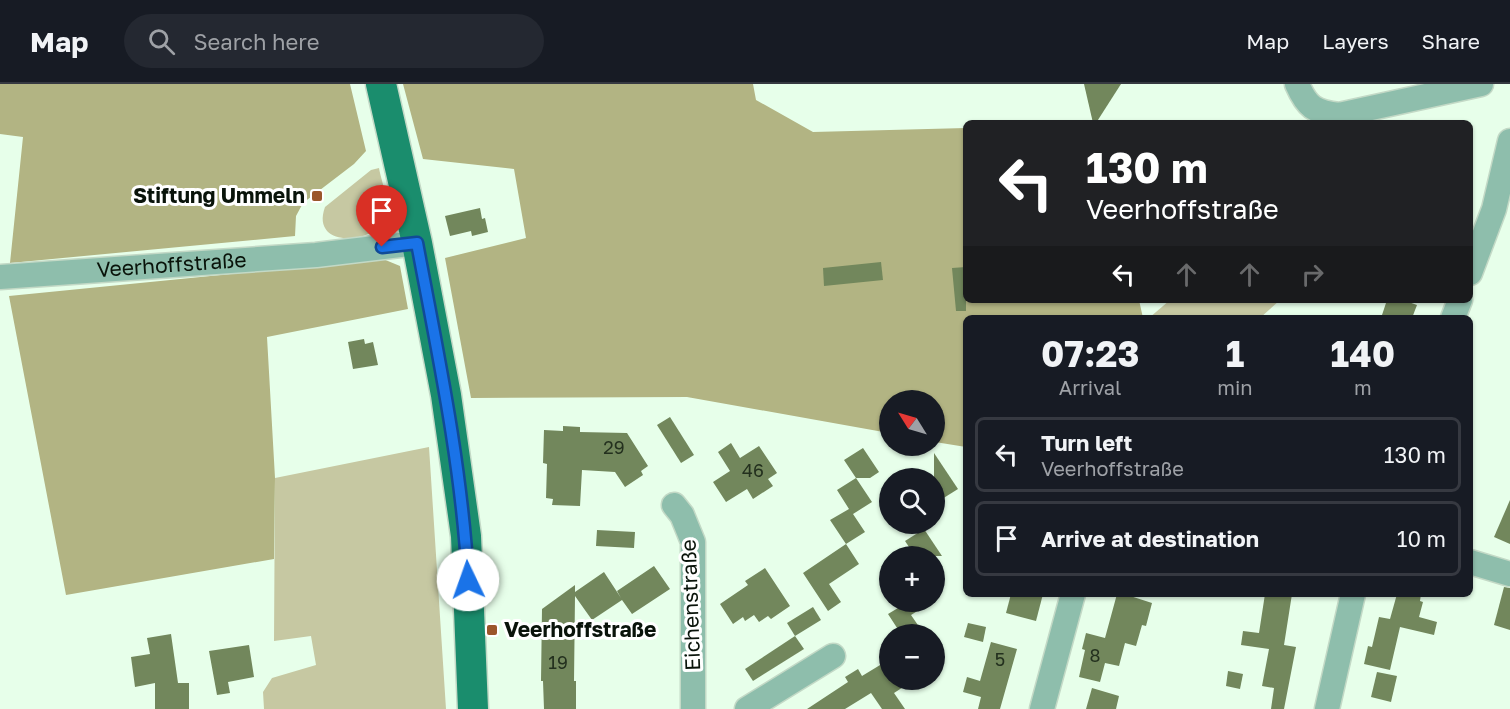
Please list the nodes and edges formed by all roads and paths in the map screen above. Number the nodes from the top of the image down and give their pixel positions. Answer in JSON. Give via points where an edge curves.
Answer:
{"nodes":[{"id":1,"x":381,"y":84,"type":"edge"},
{"id":2,"x":1297,"y":84,"type":"edge"},
{"id":3,"x":1481,"y":84,"type":"edge"},
{"id":4,"x":1312,"y":116,"type":"edge"},
{"id":5,"x":1510,"y":141,"type":"edge"},
{"id":6,"x":1502,"y":212,"type":"edge"},
{"id":7,"x":417,"y":243,"type":"junction"},
{"id":8,"x":1473,"y":267,"type":"edge"},
{"id":9,"x":0,"y":277,"type":"edge"},
{"id":10,"x":674,"y":505,"type":"dead end"},
{"id":11,"x":1473,"y":563,"type":"edge"},
{"id":12,"x":1510,"y":574,"type":"edge"},
{"id":13,"x":1072,"y":597,"type":"edge"},
{"id":14,"x":1352,"y":597,"type":"edge"},
{"id":15,"x":833,"y":656,"type":"dead end"},
{"id":16,"x":473,"y":709,"type":"edge"},
{"id":17,"x":693,"y":709,"type":"edge"},
{"id":18,"x":747,"y":709,"type":"edge"},
{"id":19,"x":1042,"y":709,"type":"edge"},
{"id":20,"x":1327,"y":709,"type":"edge"}],
"edges":[{"from":1,"to":7,"type":"main road"},
{"from":2,"to":4,"type":"street"},
{"from":3,"to":4,"type":"street","via":[[1339,115]]},
{"from":5,"to":6,"type":"street"},
{"from":6,"to":8,"type":"street"},
{"from":7,"to":9,"type":"street","name":"Veerhoffstraße","via":[[316,255]]},
{"from":7,"to":16,"type":"main road","via":[[446,395],[466,536]]},
{"from":10,"to":17,"type":"street","name":"Eichenstraße","via":[[693,542]]},
{"from":11,"to":12,"type":"street"},
{"from":13,"to":19,"type":"street"},
{"from":14,"to":20,"type":"street"},
{"from":15,"to":18,"type":"street"}]}
